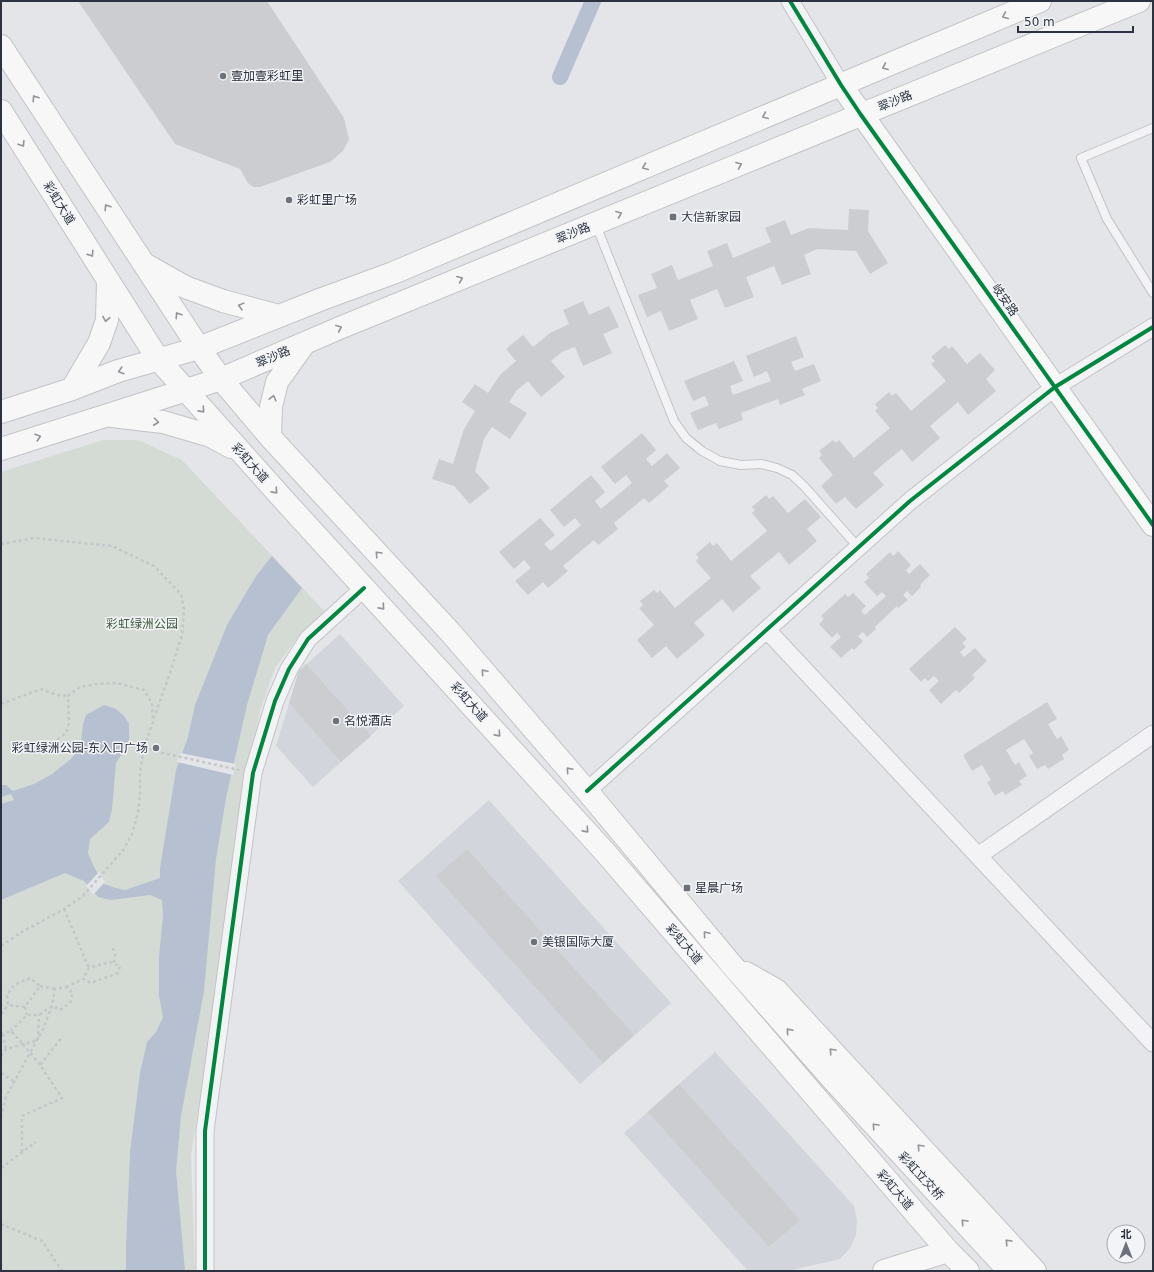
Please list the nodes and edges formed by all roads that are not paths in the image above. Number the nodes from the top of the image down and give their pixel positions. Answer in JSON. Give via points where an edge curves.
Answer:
{"nodes":[{"id":1,"x":790,"y":1,"type":"edge"},
{"id":2,"x":1040,"y":1,"type":"edge"},
{"id":3,"x":1139,"y":1,"type":"edge"},
{"id":4,"x":1,"y":46,"type":"edge"},
{"id":5,"x":841,"y":85,"type":"junction"},
{"id":6,"x":1,"y":111,"type":"edge"},
{"id":7,"x":861,"y":115,"type":"junction"},
{"id":8,"x":1153,"y":128,"type":"edge"},
{"id":9,"x":596,"y":224,"type":"junction"},
{"id":10,"x":144,"y":264,"type":"junction"},
{"id":11,"x":108,"y":280,"type":"junction"},
{"id":12,"x":1153,"y":293,"type":"edge"},
{"id":13,"x":279,"y":316,"type":"junction"},
{"id":14,"x":1153,"y":327,"type":"edge"},
{"id":15,"x":304,"y":344,"type":"junction"},
{"id":16,"x":199,"y":348,"type":"junction"},
{"id":17,"x":158,"y":359,"type":"junction"},
{"id":18,"x":221,"y":379,"type":"junction"},
{"id":19,"x":1055,"y":387,"type":"junction"},
{"id":20,"x":72,"y":389,"type":"junction"},
{"id":21,"x":185,"y":391,"type":"junction"},
{"id":22,"x":1,"y":412,"type":"edge"},
{"id":23,"x":103,"y":415,"type":"junction"},
{"id":24,"x":270,"y":437,"type":"junction"},
{"id":25,"x":1,"y":449,"type":"edge"},
{"id":26,"x":240,"y":451,"type":"junction"},
{"id":27,"x":1153,"y":525,"type":"edge"},
{"id":28,"x":858,"y":547,"type":"junction"},
{"id":29,"x":364,"y":588,"type":"junction"},
{"id":30,"x":767,"y":630,"type":"junction"},
{"id":31,"x":1153,"y":734,"type":"edge"},
{"id":32,"x":587,"y":791,"type":"junction"},
{"id":33,"x":978,"y":856,"type":"junction"},
{"id":34,"x":731,"y":964,"type":"junction"},
{"id":35,"x":1153,"y":1042,"type":"edge"},
{"id":36,"x":834,"y":1081,"type":"joint"},
{"id":37,"x":948,"y":1251,"type":"junction"},
{"id":38,"x":205,"y":1271,"type":"edge"},
{"id":39,"x":884,"y":1271,"type":"edge"},
{"id":40,"x":968,"y":1271,"type":"edge"},
{"id":41,"x":1009,"y":1271,"type":"edge"},
{"id":42,"x":1035,"y":1271,"type":"edge"}],
"edges":[{"from":1,"to":5,"type":"street"},
{"from":2,"to":5,"type":"main road","one_way":true},
{"from":3,"to":7,"type":"main road","name":"翠沙路"},
{"from":10,"to":4,"type":"main road","name":"彩虹大道","one_way":true},
{"from":5,"to":7,"type":"main road","name":"岐安路"},
{"from":5,"to":13,"type":"main road","one_way":true,"via":[[393,273]]},
{"from":6,"to":11,"type":"main road","name":"彩虹大道","one_way":true},
{"from":9,"to":7,"type":"main road","name":"翠沙路","one_way":true},
{"from":7,"to":19,"type":"main road","name":"岐安路"},
{"from":8,"to":12,"type":"lane","via":[[1081,158],[1107,219]]},
{"from":15,"to":9,"type":"main road","name":"翠沙路","one_way":true},
{"from":9,"to":28,"type":"lane","via":[[674,421],[686,438],[720,461],[741,465],[762,464],[792,475]]},
{"from":13,"to":10,"type":"main road","one_way":true,"via":[[223,301],[185,287]]},
{"from":16,"to":10,"type":"main road","name":"彩虹大道","one_way":true},
{"from":11,"to":17,"type":"main road","name":"彩虹大道"},
{"from":11,"to":20,"type":"main road","one_way":true,"via":[[107,320],[99,343]]},
{"from":13,"to":16,"type":"main road"},
{"from":14,"to":19,"type":"street"},
{"from":15,"to":18,"type":"main road","name":"翠沙路"},
{"from":24,"to":15,"type":"main road","one_way":true,"via":[[271,407],[277,382]]},
{"from":16,"to":17,"type":"main road"},
{"from":16,"to":18,"type":"main road","name":"彩虹大道"},
{"from":17,"to":20,"type":"main road","one_way":true},
{"from":17,"to":21,"type":"main road","name":"彩虹大道"},
{"from":18,"to":21,"type":"main road","name":"翠沙路"},
{"from":18,"to":24,"type":"main road","name":"彩虹大道"},
{"from":19,"to":27,"type":"main road","name":"岐安路"},
{"from":19,"to":28,"type":"street","via":[[910,501]]},
{"from":20,"to":22,"type":"main road"},
{"from":21,"to":23,"type":"main road","name":"翠沙路"},
{"from":21,"to":26,"type":"main road","name":"彩虹大道","one_way":true},
{"from":25,"to":23,"type":"main road","name":"翠沙路","one_way":true},
{"from":23,"to":26,"type":"main road","one_way":true,"via":[[163,422],[211,436]]},
{"from":32,"to":24,"type":"main road","name":"彩虹大道","one_way":true,"via":[[450,632]]},
{"from":26,"to":29,"type":"main road","name":"彩虹大道","one_way":true},
{"from":28,"to":30,"type":"street"},
{"from":29,"to":37,"type":"main road","name":"彩虹大道","one_way":true,"via":[[604,851]]},
{"from":29,"to":38,"type":"street","via":[[308,639],[290,669],[275,701],[253,773],[205,1131]]},
{"from":30,"to":32,"type":"street"},
{"from":30,"to":33,"type":"street"},
{"from":31,"to":33,"type":"street"},
{"from":34,"to":32,"type":"main road","name":"彩虹大道","one_way":true},
{"from":33,"to":35,"type":"street"},
{"from":36,"to":34,"type":"main road","name":"彩虹大道","one_way":true},
{"from":42,"to":34,"type":"main road","one_way":true,"via":[[776,990]]},
{"from":41,"to":36,"type":"main road","name":"彩虹立交桥","one_way":true},
{"from":37,"to":39,"type":"main road"},
{"from":37,"to":40,"type":"main road","name":"彩虹大道"}]}
